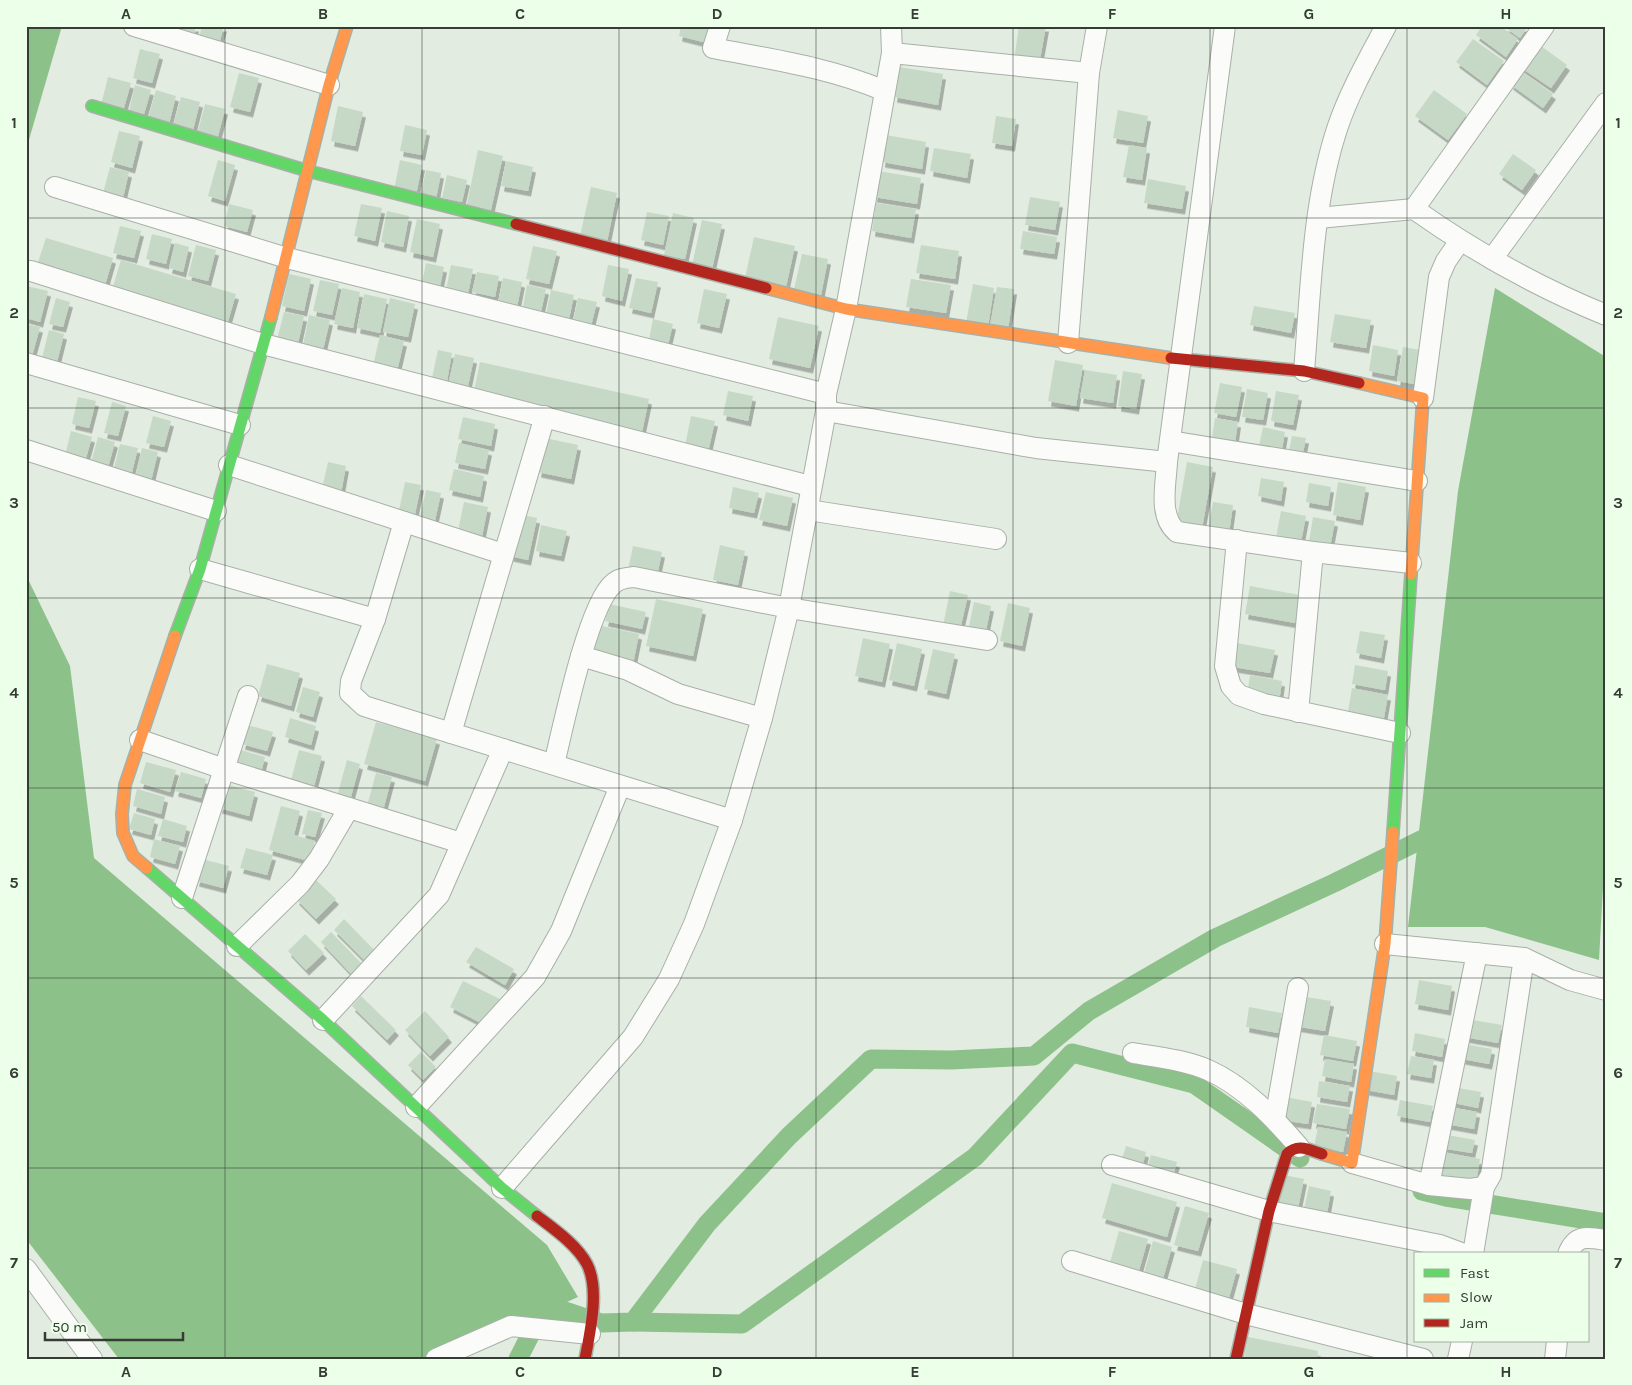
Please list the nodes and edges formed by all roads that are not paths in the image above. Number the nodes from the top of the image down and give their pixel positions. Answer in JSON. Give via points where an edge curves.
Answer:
{"nodes":[{"id":1,"x":134,"y":26,"type":"edge"},
{"id":2,"x":347,"y":26,"type":"edge"},
{"id":3,"x":720,"y":26,"type":"edge"},
{"id":4,"x":891,"y":26,"type":"edge"},
{"id":5,"x":1097,"y":26,"type":"edge"},
{"id":6,"x":1225,"y":26,"type":"edge"},
{"id":7,"x":1386,"y":26,"type":"edge"},
{"id":8,"x":1544,"y":26,"type":"edge"},
{"id":9,"x":892,"y":53,"type":"junction"},
{"id":10,"x":1088,"y":73,"type":"junction"},
{"id":11,"x":328,"y":85,"type":"junction"},
{"id":12,"x":885,"y":91,"type":"junction"},
{"id":13,"x":1606,"y":103,"type":"edge"},
{"id":14,"x":92,"y":106,"type":"dead end"},
{"id":15,"x":308,"y":171,"type":"junction"},
{"id":16,"x":55,"y":187,"type":"dead end"},
{"id":17,"x":1414,"y":209,"type":"junction"},
{"id":18,"x":1318,"y":218,"type":"junction"},
{"id":19,"x":1460,"y":241,"type":"junction"},
{"id":20,"x":287,"y":258,"type":"junction"},
{"id":21,"x":1492,"y":259,"type":"junction"},
{"id":22,"x":31,"y":271,"type":"dead end"},
{"id":23,"x":846,"y":309,"type":"junction"},
{"id":24,"x":1606,"y":315,"type":"edge"},
{"id":25,"x":1068,"y":342,"type":"junction"},
{"id":26,"x":263,"y":344,"type":"junction"},
{"id":27,"x":1180,"y":358,"type":"junction"},
{"id":28,"x":26,"y":362,"type":"edge"},
{"id":29,"x":1304,"y":371,"type":"junction"},
{"id":30,"x":1423,"y":398,"type":"junction"},
{"id":31,"x":826,"y":403,"type":"junction"},
{"id":32,"x":545,"y":416,"type":"junction"},
{"id":33,"x":240,"y":424,"type":"junction"},
{"id":34,"x":1170,"y":442,"type":"junction"},
{"id":35,"x":26,"y":450,"type":"edge"},
{"id":36,"x":1167,"y":462,"type":"junction"},
{"id":37,"x":229,"y":465,"type":"junction"},
{"id":38,"x":1417,"y":481,"type":"junction"},
{"id":39,"x":810,"y":486,"type":"junction"},
{"id":40,"x":808,"y":510,"type":"junction"},
{"id":41,"x":216,"y":511,"type":"junction"},
{"id":42,"x":404,"y":522,"type":"junction"},
{"id":43,"x":996,"y":539,"type":"dead end"},
{"id":44,"x":1237,"y":540,"type":"junction"},
{"id":45,"x":1313,"y":552,"type":"junction"},
{"id":46,"x":503,"y":554,"type":"junction"},
{"id":47,"x":1411,"y":563,"type":"junction"},
{"id":48,"x":200,"y":569,"type":"junction"},
{"id":49,"x":789,"y":608,"type":"junction"},
{"id":50,"x":375,"y":619,"type":"junction"},
{"id":51,"x":987,"y":640,"type":"dead end"},
{"id":52,"x":581,"y":656,"type":"junction"},
{"id":53,"x":248,"y":696,"type":"dead end"},
{"id":54,"x":1298,"y":712,"type":"junction"},
{"id":55,"x":762,"y":718,"type":"junction"},
{"id":56,"x":451,"y":733,"type":"junction"},
{"id":57,"x":1400,"y":733,"type":"junction"},
{"id":58,"x":140,"y":740,"type":"junction"},
{"id":59,"x":502,"y":749,"type":"junction"},
{"id":60,"x":554,"y":764,"type":"junction"},
{"id":61,"x":224,"y":769,"type":"junction"},
{"id":62,"x":620,"y":786,"type":"junction"},
{"id":63,"x":349,"y":808,"type":"junction"},
{"id":64,"x":732,"y":820,"type":"junction"},
{"id":65,"x":461,"y":843,"type":"junction"},
{"id":66,"x":182,"y":898,"type":"junction"},
{"id":67,"x":1385,"y":944,"type":"junction"},
{"id":68,"x":237,"y":946,"type":"junction"},
{"id":69,"x":1478,"y":953,"type":"junction"},
{"id":70,"x":1524,"y":958,"type":"junction"},
{"id":71,"x":1298,"y":988,"type":"dead end"},
{"id":72,"x":1606,"y":990,"type":"edge"},
{"id":73,"x":323,"y":1020,"type":"junction"},
{"id":74,"x":1133,"y":1052,"type":"dead end"},
{"id":75,"x":416,"y":1107,"type":"junction"},
{"id":76,"x":1275,"y":1119,"type":"junction"},
{"id":77,"x":1293,"y":1150,"type":"junction"},
{"id":78,"x":1352,"y":1163,"type":"junction"},
{"id":79,"x":1112,"y":1165,"type":"dead end"},
{"id":80,"x":1429,"y":1185,"type":"junction"},
{"id":81,"x":1484,"y":1186,"type":"junction"},
{"id":82,"x":502,"y":1188,"type":"junction"},
{"id":83,"x":1269,"y":1212,"type":"junction"},
{"id":84,"x":1606,"y":1240,"type":"edge"},
{"id":85,"x":1459,"y":1252,"type":"edge"},
{"id":86,"x":1473,"y":1252,"type":"edge"},
{"id":87,"x":1569,"y":1252,"type":"edge"},
{"id":88,"x":1072,"y":1261,"type":"dead end"},
{"id":89,"x":26,"y":1269,"type":"edge"},
{"id":90,"x":1246,"y":1314,"type":"junction"},
{"id":91,"x":590,"y":1334,"type":"junction"},
{"id":92,"x":1462,"y":1342,"type":"edge"},
{"id":93,"x":1557,"y":1342,"type":"edge"},
{"id":94,"x":92,"y":1359,"type":"edge"},
{"id":95,"x":436,"y":1359,"type":"edge"},
{"id":96,"x":585,"y":1359,"type":"edge"},
{"id":97,"x":1236,"y":1359,"type":"edge"},
{"id":98,"x":1423,"y":1359,"type":"edge"},
{"id":99,"x":1458,"y":1359,"type":"edge"},
{"id":100,"x":1555,"y":1359,"type":"edge"}],
"edges":[{"from":1,"to":11,"type":"street"},
{"from":2,"to":11,"type":"street"},
{"from":3,"to":12,"type":"street","via":[[714,48],[826,70]]},
{"from":4,"to":9,"type":"street"},
{"from":5,"to":10,"type":"street"},
{"from":6,"to":27,"type":"street"},
{"from":7,"to":18,"type":"street","via":[[1338,125]]},
{"from":8,"to":17,"type":"street"},
{"from":9,"to":10,"type":"street"},
{"from":9,"to":12,"type":"street"},
{"from":10,"to":25,"type":"street"},
{"from":11,"to":15,"type":"street"},
{"from":12,"to":23,"type":"street"},
{"from":13,"to":21,"type":"street"},
{"from":14,"to":15,"type":"street"},
{"from":15,"to":20,"type":"street"},
{"from":15,"to":23,"type":"street"},
{"from":16,"to":20,"type":"street"},
{"from":17,"to":18,"type":"street"},
{"from":17,"to":19,"type":"street"},
{"from":18,"to":29,"type":"street"},
{"from":19,"to":21,"type":"street"},
{"from":19,"to":30,"type":"street","via":[[1439,277]]},
{"from":20,"to":26,"type":"street"},
{"from":20,"to":31,"type":"street"},
{"from":21,"to":24,"type":"street","via":[[1550,292]]},
{"from":22,"to":26,"type":"street"},
{"from":23,"to":25,"type":"street"},
{"from":23,"to":31,"type":"street"},
{"from":25,"to":27,"type":"street"},
{"from":26,"to":32,"type":"street"},
{"from":26,"to":33,"type":"street"},
{"from":27,"to":29,"type":"street"},
{"from":27,"to":34,"type":"street"},
{"from":28,"to":33,"type":"street"},
{"from":29,"to":30,"type":"street"},
{"from":30,"to":38,"type":"street"},
{"from":31,"to":36,"type":"street","via":[[1036,448]]},
{"from":31,"to":39,"type":"street"},
{"from":32,"to":39,"type":"street"},
{"from":32,"to":46,"type":"street"},
{"from":33,"to":37,"type":"street"},
{"from":34,"to":36,"type":"street"},
{"from":34,"to":38,"type":"street"},
{"from":35,"to":41,"type":"street"},
{"from":36,"to":44,"type":"street","via":[[1165,511],[1169,525],[1177,532]]},
{"from":37,"to":41,"type":"street"},
{"from":37,"to":42,"type":"street"},
{"from":38,"to":47,"type":"street"},
{"from":39,"to":40,"type":"street"},
{"from":40,"to":43,"type":"street"},
{"from":40,"to":49,"type":"street"},
{"from":41,"to":48,"type":"street"},
{"from":42,"to":46,"type":"street"},
{"from":42,"to":50,"type":"street"},
{"from":44,"to":45,"type":"street"},
{"from":44,"to":54,"type":"street","via":[[1225,666],[1230,686],[1239,695]]},
{"from":45,"to":47,"type":"street"},
{"from":45,"to":54,"type":"street"},
{"from":46,"to":56,"type":"street"},
{"from":47,"to":57,"type":"street"},
{"from":48,"to":50,"type":"street"},
{"from":48,"to":58,"type":"street","via":[[160,675]]},
{"from":49,"to":51,"type":"street"},
{"from":49,"to":52,"type":"street","via":[[634,577],[622,578],[612,584],[602,599]]},
{"from":49,"to":55,"type":"street"},
{"from":50,"to":56,"type":"street","via":[[350,681],[350,693],[364,706]]},
{"from":52,"to":55,"type":"street","via":[[640,675],[678,694]]},
{"from":52,"to":60,"type":"street"},
{"from":53,"to":61,"type":"street"},
{"from":54,"to":57,"type":"street"},
{"from":55,"to":64,"type":"street"},
{"from":56,"to":59,"type":"street"},
{"from":57,"to":67,"type":"street"},
{"from":58,"to":61,"type":"street"},
{"from":58,"to":66,"type":"street","via":[[125,785],[123,833],[134,856]]},
{"from":59,"to":60,"type":"street"},
{"from":59,"to":65,"type":"street"},
{"from":60,"to":62,"type":"street"},
{"from":61,"to":63,"type":"street"},
{"from":61,"to":66,"type":"street"},
{"from":62,"to":64,"type":"street"},
{"from":62,"to":75,"type":"street","via":[[561,931],[535,978]]},
{"from":63,"to":65,"type":"street"},
{"from":63,"to":68,"type":"street","via":[[300,884]]},
{"from":64,"to":82,"type":"street","via":[[694,924],[669,979],[633,1036]]},
{"from":65,"to":73,"type":"street","via":[[439,894]]},
{"from":66,"to":68,"type":"street"},
{"from":67,"to":69,"type":"street"},
{"from":67,"to":78,"type":"street"},
{"from":68,"to":73,"type":"street"},
{"from":69,"to":70,"type":"street"},
{"from":69,"to":80,"type":"street"},
{"from":70,"to":72,"type":"street","via":[[1570,980]]},
{"from":70,"to":81,"type":"street","via":[[1494,1160],[1491,1175]]},
{"from":71,"to":76,"type":"street"},
{"from":73,"to":75,"type":"street"},
{"from":74,"to":76,"type":"street","via":[[1208,1070],[1226,1079]]},
{"from":75,"to":82,"type":"street"},
{"from":76,"to":77,"type":"street"},
{"from":77,"to":78,"type":"street"},
{"from":77,"to":83,"type":"street"},
{"from":78,"to":80,"type":"street"},
{"from":79,"to":83,"type":"street"},
{"from":80,"to":81,"type":"street","via":[[1470,1190]]},
{"from":81,"to":86,"type":"street"},
{"from":82,"to":91,"type":"street","via":[[563,1238],[586,1262],[590,1272],[593,1313]]},
{"from":83,"to":85,"type":"street","via":[[1440,1245]]},
{"from":83,"to":90,"type":"street"},
{"from":84,"to":87,"type":"street","via":[[1578,1238]]},
{"from":88,"to":90,"type":"street"},
{"from":89,"to":94,"type":"street"},
{"from":90,"to":97,"type":"street"},
{"from":90,"to":98,"type":"street"},
{"from":91,"to":95,"type":"street","via":[[511,1326]]},
{"from":91,"to":96,"type":"street"},
{"from":92,"to":99,"type":"street"},
{"from":93,"to":100,"type":"street"}]}
